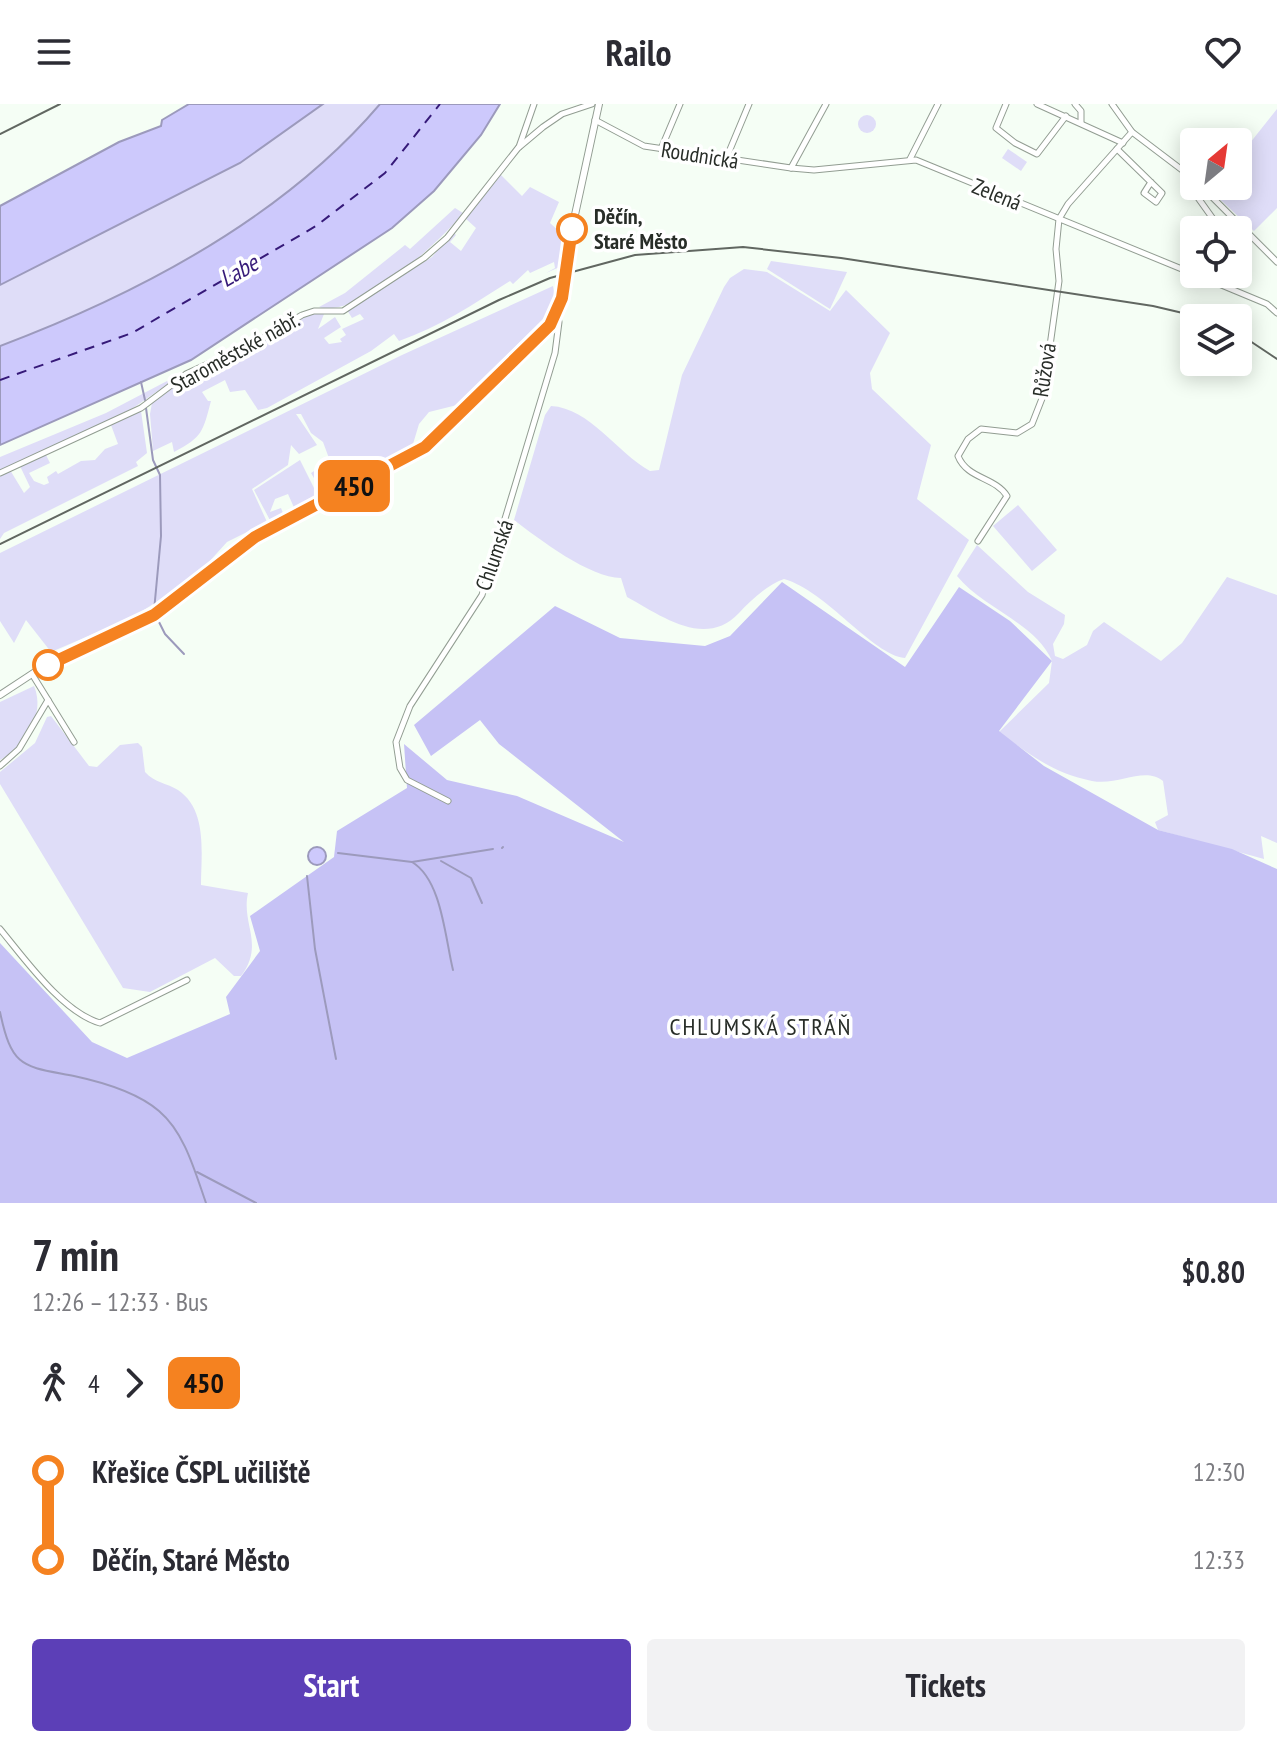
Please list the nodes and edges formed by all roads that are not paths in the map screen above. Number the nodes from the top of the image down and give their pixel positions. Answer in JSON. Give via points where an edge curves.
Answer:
{"nodes":[{"id":1,"x":534,"y":104,"type":"edge"},
{"id":2,"x":592,"y":104,"type":"edge"},
{"id":3,"x":599,"y":104,"type":"edge"},
{"id":4,"x":680,"y":104,"type":"edge"},
{"id":5,"x":749,"y":104,"type":"edge"},
{"id":6,"x":826,"y":104,"type":"edge"},
{"id":7,"x":938,"y":104,"type":"edge"},
{"id":8,"x":1006,"y":104,"type":"edge"},
{"id":9,"x":1037,"y":104,"type":"edge"},
{"id":10,"x":1075,"y":104,"type":"edge"},
{"id":11,"x":1112,"y":104,"type":"edge"},
{"id":12,"x":1066,"y":116,"type":"junction"},
{"id":13,"x":595,"y":120,"type":"junction"},
{"id":14,"x":1081,"y":123,"type":"junction"},
{"id":15,"x":1132,"y":132,"type":"junction"},
{"id":16,"x":1123,"y":143,"type":"junction"},
{"id":17,"x":518,"y":148,"type":"junction"},
{"id":18,"x":661,"y":149,"type":"junction"},
{"id":19,"x":1117,"y":149,"type":"junction"},
{"id":20,"x":726,"y":159,"type":"junction"},
{"id":21,"x":910,"y":159,"type":"junction"},
{"id":22,"x":791,"y":168,"type":"junction"},
{"id":23,"x":1180,"y":168,"type":"edge"},
{"id":24,"x":1151,"y":182,"type":"dead end"},
{"id":25,"x":1215,"y":200,"type":"edge"},
{"id":26,"x":1059,"y":219,"type":"junction"},
{"id":27,"x":1277,"y":262,"type":"edge"},
{"id":28,"x":1180,"y":267,"type":"edge"},
{"id":29,"x":1230,"y":288,"type":"edge"},
{"id":30,"x":557,"y":313,"type":"junction"},
{"id":31,"x":1277,"y":313,"type":"edge"},
{"id":32,"x":0,"y":473,"type":"edge"},
{"id":33,"x":978,"y":541,"type":"dead end"},
{"id":34,"x":32,"y":674,"type":"junction"},
{"id":35,"x":0,"y":695,"type":"edge"},
{"id":36,"x":48,"y":700,"type":"junction"},
{"id":37,"x":74,"y":742,"type":"dead end"},
{"id":38,"x":0,"y":766,"type":"edge"},
{"id":39,"x":448,"y":801,"type":"dead end"},
{"id":40,"x":0,"y":929,"type":"edge"},
{"id":41,"x":187,"y":980,"type":"dead end"}],
"edges":[{"from":1,"to":17,"type":"street","name":"Staroměstské nábř."},
{"from":2,"to":17,"type":"street","name":"Staroměstské nábř.","via":[[562,114]]},
{"from":3,"to":13,"type":"main road"},
{"from":4,"to":18,"type":"street"},
{"from":5,"to":20,"type":"street"},
{"from":6,"to":22,"type":"street"},
{"from":7,"to":21,"type":"street"},
{"from":8,"to":12,"type":"street","via":[[996,128],[1037,154]]},
{"from":9,"to":12,"type":"street"},
{"from":10,"to":14,"type":"street"},
{"from":11,"to":15,"type":"street"},
{"from":12,"to":14,"type":"street"},
{"from":13,"to":18,"type":"street","name":"Roudnická","via":[[634,142]]},
{"from":13,"to":30,"type":"main road"},
{"from":14,"to":16,"type":"street"},
{"from":15,"to":16,"type":"street"},
{"from":15,"to":23,"type":"street"},
{"from":16,"to":19,"type":"street"},
{"from":17,"to":32,"type":"street","name":"Staroměstské nábř.","via":[[447,238],[343,311],[302,315],[186,374],[141,408]]},
{"from":18,"to":20,"type":"street","name":"Roudnická"},
{"from":19,"to":24,"type":"street"},
{"from":19,"to":26,"type":"street"},
{"from":20,"to":22,"type":"street","name":"Roudnická"},
{"from":21,"to":22,"type":"street","name":"Zelená"},
{"from":21,"to":26,"type":"street","name":"Zelená"},
{"from":25,"to":27,"type":"street"},
{"from":26,"to":28,"type":"street","name":"Zelená"},
{"from":26,"to":33,"type":"street","name":"Růžová","via":[[1059,281],[1043,396],[1032,424],[1017,433],[981,429],[958,456],[967,469],[1000,486],[1007,496]]},
{"from":29,"to":31,"type":"street","name":"Zelená"},
{"from":30,"to":34,"type":"main road","via":[[542,336],[425,447],[255,537],[156,613]]},
{"from":30,"to":39,"type":"street","name":"Chlumská","via":[[555,353],[482,595],[410,706],[396,742],[407,780]]},
{"from":34,"to":35,"type":"main road"},
{"from":34,"to":36,"type":"street"},
{"from":36,"to":37,"type":"street"},
{"from":36,"to":38,"type":"street","via":[[19,749]]},
{"from":40,"to":41,"type":"street","via":[[58,997],[89,1020],[100,1023]]}]}
